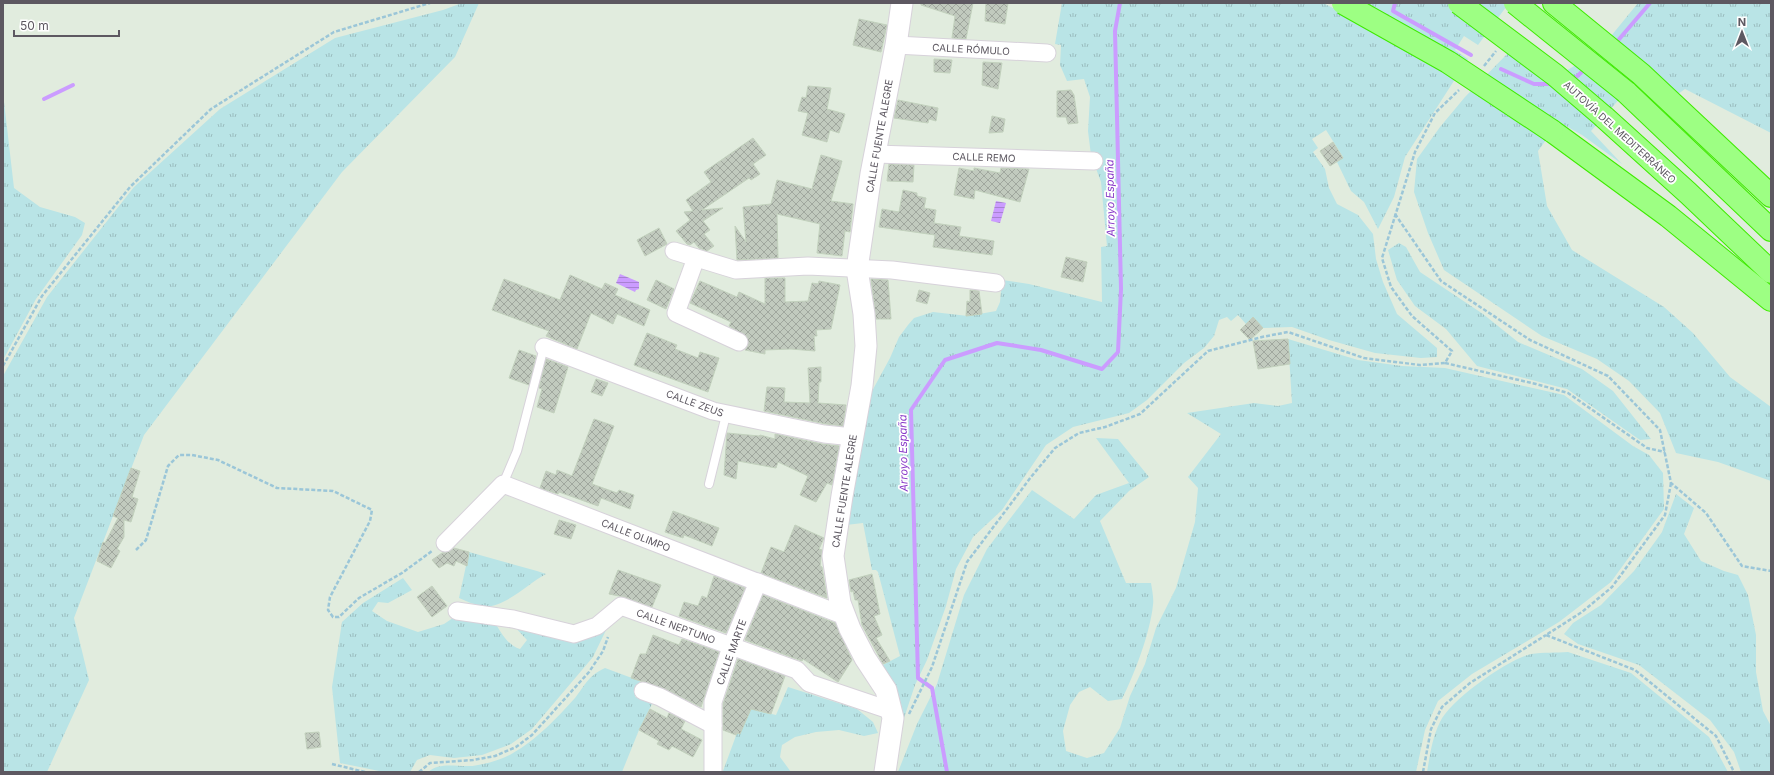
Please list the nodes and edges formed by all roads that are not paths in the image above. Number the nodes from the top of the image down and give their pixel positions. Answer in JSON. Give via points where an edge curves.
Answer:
{"nodes":[{"id":1,"x":902,"y":3,"type":"edge"},
{"id":2,"x":1343,"y":3,"type":"edge"},
{"id":3,"x":1458,"y":3,"type":"edge"},
{"id":4,"x":1515,"y":3,"type":"edge"},
{"id":5,"x":1554,"y":3,"type":"edge"},
{"id":6,"x":896,"y":45,"type":"junction"},
{"id":7,"x":1047,"y":53,"type":"dead end"},
{"id":8,"x":875,"y":154,"type":"junction"},
{"id":9,"x":1094,"y":161,"type":"dead end"},
{"id":10,"x":1771,"y":196,"type":"edge"},
{"id":11,"x":1771,"y":230,"type":"edge"},
{"id":12,"x":674,"y":251,"type":"dead end"},
{"id":13,"x":696,"y":258,"type":"junction"},
{"id":14,"x":857,"y":269,"type":"junction"},
{"id":15,"x":1771,"y":272,"type":"edge"},
{"id":16,"x":996,"y":283,"type":"dead end"},
{"id":17,"x":1771,"y":300,"type":"edge"},
{"id":18,"x":739,"y":342,"type":"dead end"},
{"id":19,"x":544,"y":347,"type":"joint"},
{"id":20,"x":726,"y":415,"type":"junction"},
{"id":21,"x":853,"y":437,"type":"junction"},
{"id":22,"x":503,"y":484,"type":"junction"},
{"id":23,"x":709,"y":484,"type":"dead end"},
{"id":24,"x":445,"y":543,"type":"road end"},
{"id":25,"x":758,"y":582,"type":"junction"},
{"id":26,"x":457,"y":611,"type":"dead end"},
{"id":27,"x":845,"y":616,"type":"junction"},
{"id":28,"x":731,"y":647,"type":"junction"},
{"id":29,"x":643,"y":691,"type":"dead end"},
{"id":30,"x":892,"y":711,"type":"junction"},
{"id":31,"x":713,"y":725,"type":"junction"},
{"id":32,"x":713,"y":772,"type":"edge"},
{"id":33,"x":885,"y":772,"type":"edge"}],
"edges":[{"from":1,"to":6,"type":"street","name":"CALLE FUENTE ALEGRE"},
{"from":2,"to":17,"type":"highway","bridge":true,"via":[[1448,62],[1552,131],[1668,216]]},
{"from":3,"to":15,"type":"highway","name":"AUTOVÍA DEL MEDITERRÁNEO","bridge":true,"via":[[1555,75],[1604,117],[1688,192]]},
{"from":4,"to":11,"type":"highway","bridge":true,"via":[[1626,92]]},
{"from":5,"to":10,"type":"highway","via":[[1641,74]]},
{"from":6,"to":7,"type":"street","name":"CALLE RÓMULO"},
{"from":6,"to":8,"type":"street","name":"CALLE FUENTE ALEGRE"},
{"from":8,"to":9,"type":"street","name":"CALLE REMO"},
{"from":8,"to":14,"type":"street","name":"CALLE FUENTE ALEGRE"},
{"from":12,"to":13,"type":"street"},
{"from":13,"to":14,"type":"street","via":[[736,270],[808,266]]},
{"from":13,"to":18,"type":"street","via":[[676,313]]},
{"from":14,"to":16,"type":"street","via":[[892,270]]},
{"from":14,"to":21,"type":"street","name":"CALLE FUENTE ALEGRE","via":[[866,346]]},
{"from":19,"to":20,"type":"street","name":"CALLE ZEUS"},
{"from":19,"to":22,"type":"lane","via":[[517,450]]},
{"from":20,"to":21,"type":"street","name":"CALLE ZEUS"},
{"from":20,"to":23,"type":"lane"},
{"from":21,"to":27,"type":"street","name":"CALLE FUENTE ALEGRE","via":[[833,556],[840,603]]},
{"from":22,"to":24,"type":"street"},
{"from":22,"to":25,"type":"street","name":"CALLE OLIMPO"},
{"from":25,"to":27,"type":"street","name":"CALLE OLIMPO"},
{"from":25,"to":28,"type":"street","name":"CALLE MARTE"},
{"from":26,"to":28,"type":"street","name":"CALLE NEPTUNO","via":[[513,619],[574,634],[597,626],[621,606]]},
{"from":27,"to":30,"type":"street","name":"CALLE FUENTE ALEGRE","via":[[865,658],[886,690]]},
{"from":28,"to":30,"type":"street","name":"CALLE NEPTUNO","via":[[797,670],[809,682]]},
{"from":28,"to":31,"type":"street","name":"CALLE MARTE","via":[[713,702]]},
{"from":29,"to":31,"type":"street","via":[[660,697]]},
{"from":30,"to":33,"type":"street","name":"CALLE FUENTE ALEGRE"},
{"from":31,"to":32,"type":"street","name":"CALLE MARTE"}]}
